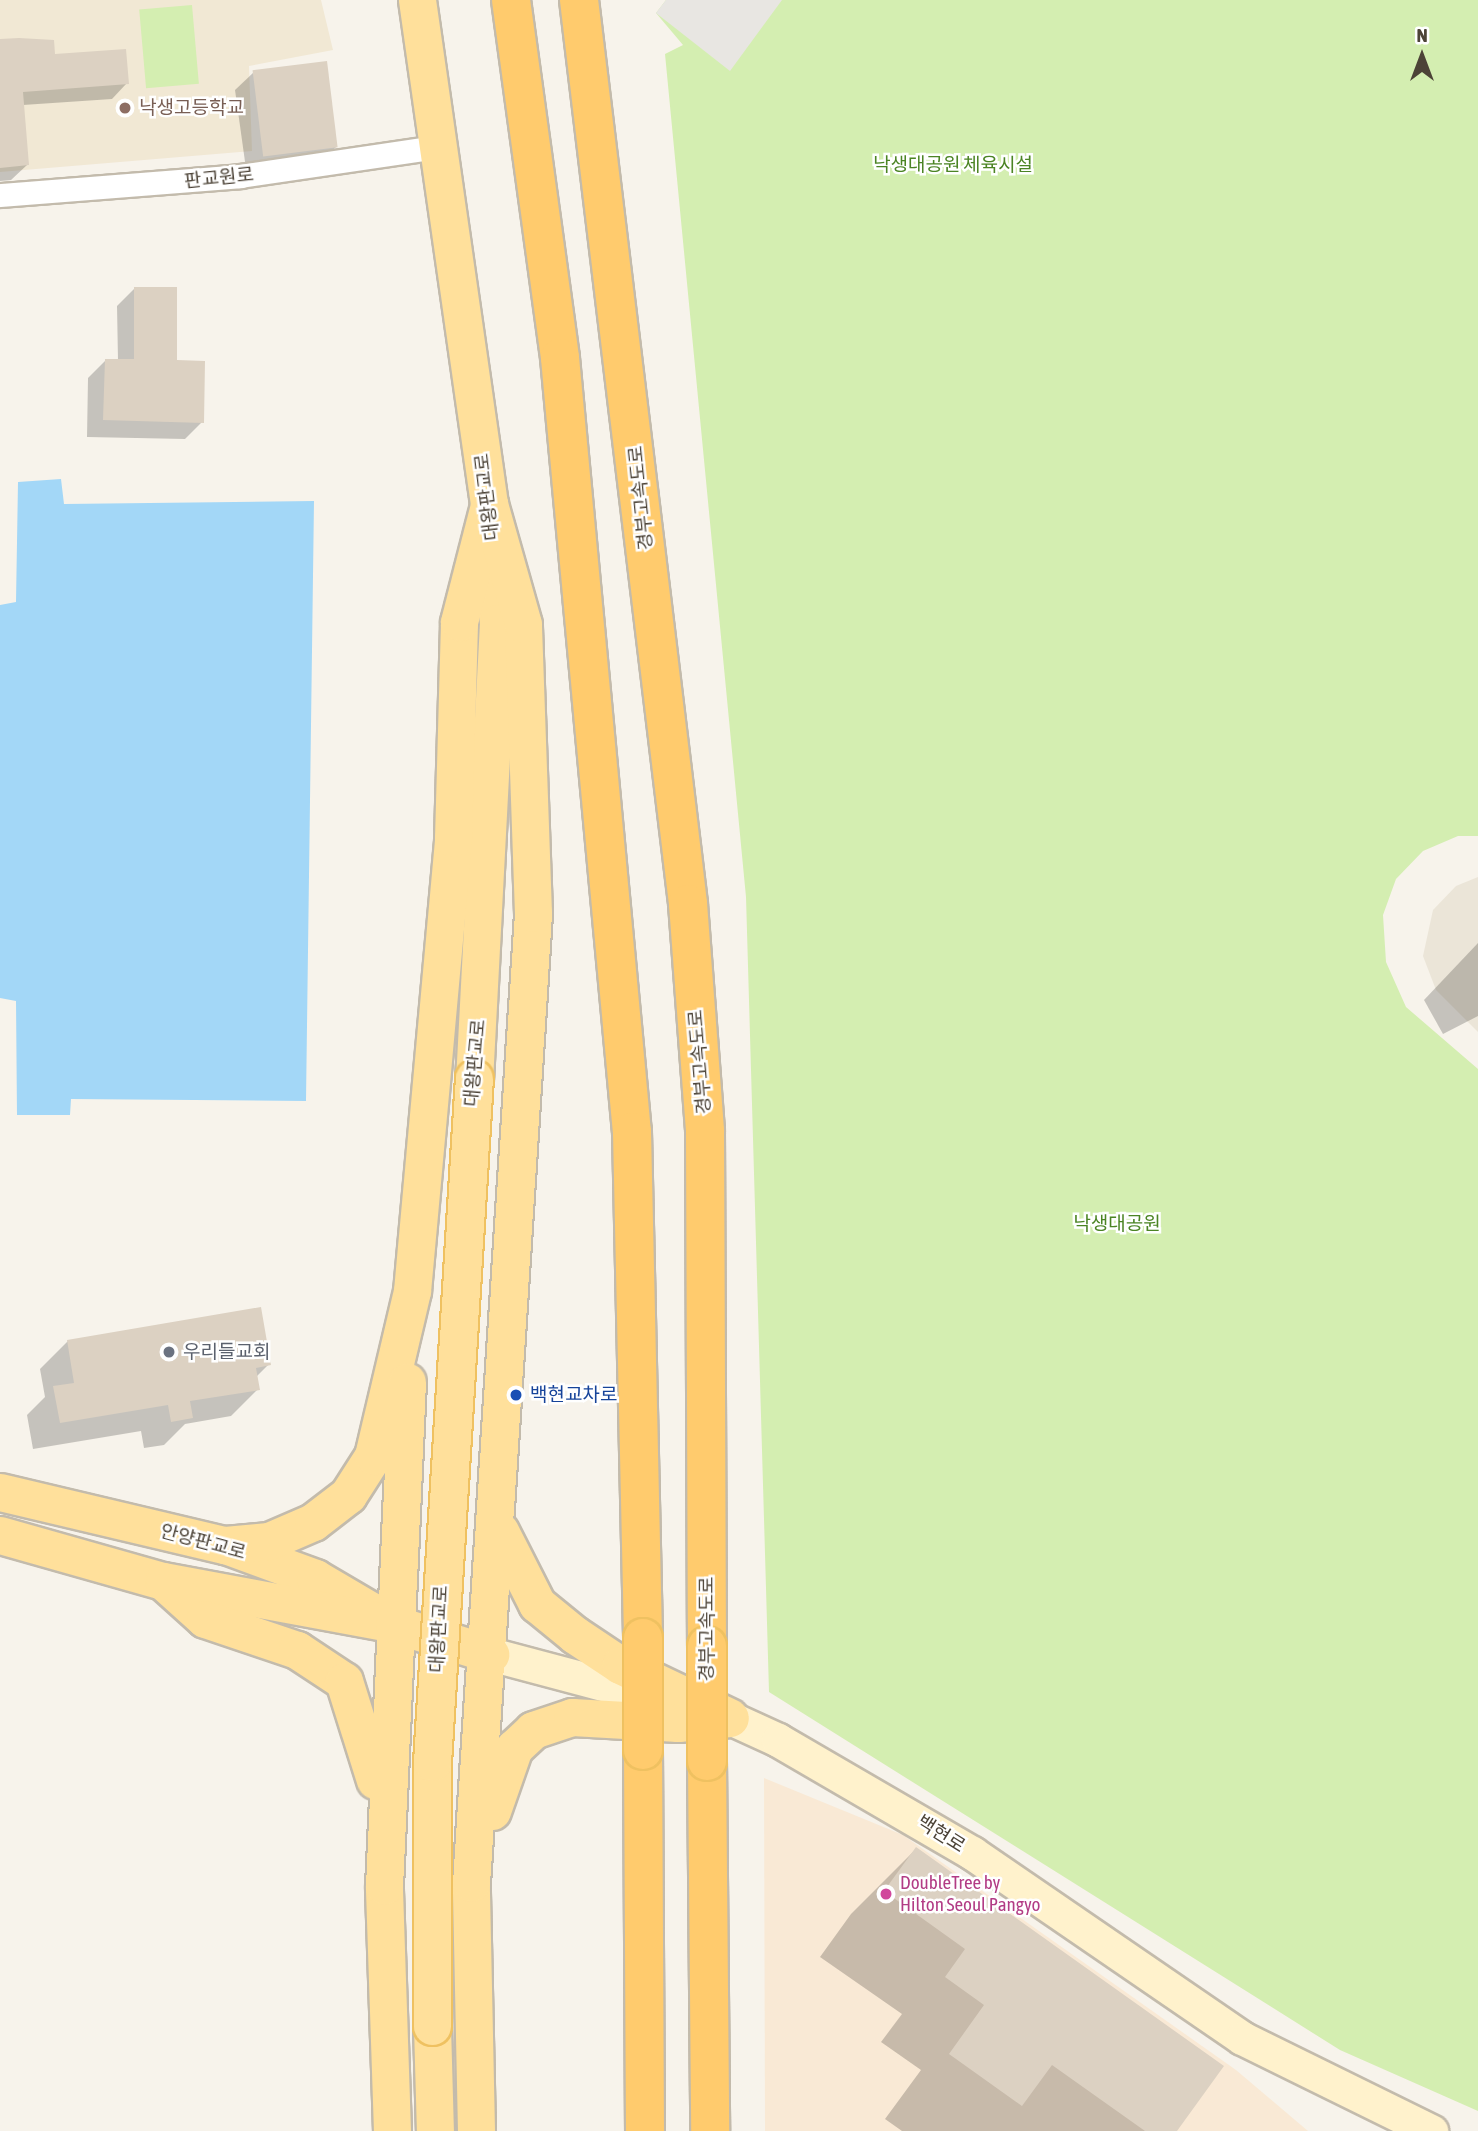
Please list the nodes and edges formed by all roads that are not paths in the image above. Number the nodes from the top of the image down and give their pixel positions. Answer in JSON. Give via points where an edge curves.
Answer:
{"nodes":[{"id":1,"x":417,"y":0,"type":"edge"},
{"id":2,"x":511,"y":0,"type":"edge"},
{"id":3,"x":579,"y":0,"type":"edge"},
{"id":4,"x":437,"y":147,"type":"junction"},
{"id":5,"x":0,"y":195,"type":"edge"},
{"id":6,"x":489,"y":504,"type":"junction"},
{"id":7,"x":412,"y":1291,"type":"junction"},
{"id":8,"x":0,"y":1492,"type":"edge"},
{"id":9,"x":496,"y":1521,"type":"junction"},
{"id":10,"x":0,"y":1535,"type":"edge"},
{"id":11,"x":225,"y":1545,"type":"junction"},
{"id":12,"x":163,"y":1581,"type":"junction"},
{"id":13,"x":394,"y":1624,"type":"junction"},
{"id":14,"x":490,"y":1654,"type":"junction"},
{"id":15,"x":730,"y":1718,"type":"junction"},
{"id":16,"x":471,"y":1883,"type":"junction"},
{"id":17,"x":384,"y":1886,"type":"junction"},
{"id":18,"x":391,"y":2131,"type":"edge"},
{"id":19,"x":435,"y":2131,"type":"edge"},
{"id":20,"x":476,"y":2131,"type":"edge"},
{"id":21,"x":645,"y":2131,"type":"edge"},
{"id":22,"x":709,"y":2131,"type":"edge"},
{"id":23,"x":1431,"y":2131,"type":"edge"}],
"edges":[{"from":1,"to":4,"type":"main road","name":"대왕판교로"},
{"from":2,"to":21,"type":"highway","bridge":true,"via":[[560,358],[632,1132],[643,1638]]},
{"from":3,"to":22,"type":"highway","name":"경부고속도로","bridge":true,"via":[[688,904],[705,1131]]},
{"from":4,"to":5,"type":"street","name":"판교원로","via":[[240,176]]},
{"from":4,"to":6,"type":"main road","name":"대왕판교로"},
{"from":6,"to":7,"type":"main road","via":[[459,622],[453,838]]},
{"from":6,"to":9,"type":"main road","via":[[523,624],[533,912],[514,1135]]},
{"from":6,"to":19,"type":"main road","name":"대왕판교로","bridge":true,"via":[[497,683],[432,1762]]},
{"from":7,"to":11,"type":"main road","via":[[373,1456],[348,1495],[313,1522],[269,1541]]},
{"from":7,"to":13,"type":"main road"},
{"from":8,"to":11,"type":"main road","name":"안양판교로"},
{"from":9,"to":14,"type":"main road"},
{"from":9,"to":15,"type":"main road","via":[[537,1604],[620,1665]]},
{"from":10,"to":12,"type":"main road","name":"안양판교로"},
{"from":11,"to":13,"type":"main road","name":"안양판교로","via":[[316,1578]]},
{"from":12,"to":13,"type":"main road","name":"안양판교로"},
{"from":12,"to":17,"type":"main road","via":[[205,1619],[297,1650],[344,1681],[375,1773]]},
{"from":13,"to":14,"type":"main road","name":"안양판교로"},
{"from":13,"to":17,"type":"main road"},
{"from":14,"to":15,"type":"main road","name":"백현로"},
{"from":14,"to":16,"type":"main road"},
{"from":15,"to":16,"type":"main road","via":[[678,1723],[572,1717],[533,1730],[514,1748],[496,1789]]},
{"from":15,"to":23,"type":"main road","name":"백현로","via":[[884,1797],[1242,2038]]},
{"from":16,"to":20,"type":"main road"},
{"from":17,"to":18,"type":"main road"}]}
